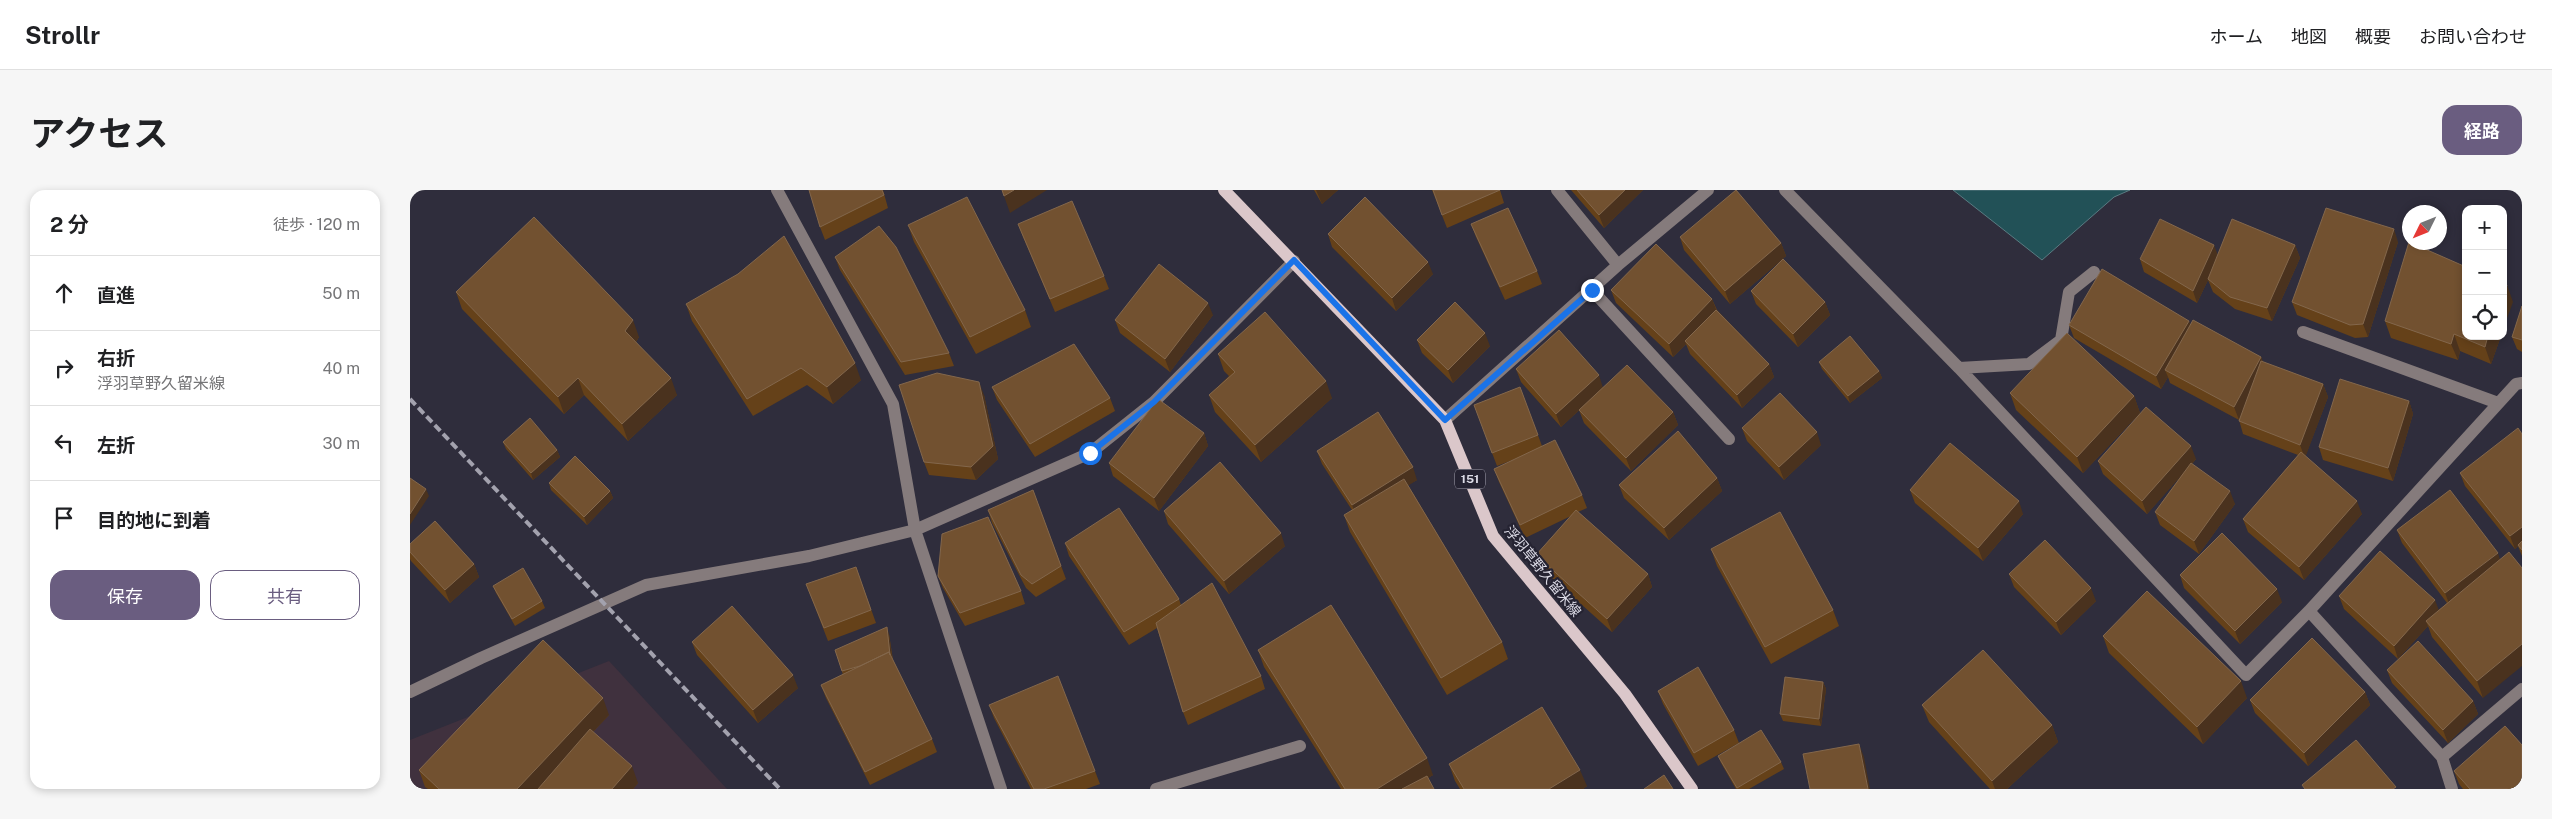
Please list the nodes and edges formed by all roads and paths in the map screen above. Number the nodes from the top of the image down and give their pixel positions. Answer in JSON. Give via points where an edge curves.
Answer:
{"nodes":[{"id":1,"x":777,"y":190,"type":"edge"},
{"id":2,"x":1224,"y":190,"type":"edge"},
{"id":3,"x":1556,"y":190,"type":"edge"},
{"id":4,"x":1708,"y":190,"type":"edge"},
{"id":5,"x":1785,"y":190,"type":"edge"},
{"id":6,"x":1294,"y":260,"type":"junction"},
{"id":7,"x":1618,"y":265,"type":"junction"},
{"id":8,"x":2094,"y":272,"type":"dead end"},
{"id":9,"x":1592,"y":290,"type":"junction"},
{"id":10,"x":2304,"y":332,"type":"dead end"},
{"id":11,"x":1959,"y":368,"type":"junction"},
{"id":12,"x":2522,"y":384,"type":"edge"},
{"id":13,"x":2498,"y":403,"type":"junction"},
{"id":14,"x":1445,"y":420,"type":"junction"},
{"id":15,"x":1729,"y":439,"type":"dead end"},
{"id":16,"x":915,"y":530,"type":"junction"},
{"id":17,"x":2309,"y":611,"type":"junction"},
{"id":18,"x":2522,"y":689,"type":"edge"},
{"id":19,"x":410,"y":692,"type":"edge"},
{"id":20,"x":1300,"y":746,"type":"dead end"},
{"id":21,"x":2442,"y":757,"type":"junction"},
{"id":22,"x":1000,"y":789,"type":"edge"},
{"id":23,"x":1156,"y":789,"type":"edge"},
{"id":24,"x":1692,"y":789,"type":"edge"},
{"id":25,"x":2452,"y":789,"type":"edge"}],
"edges":[{"from":1,"to":16,"type":"street","via":[[893,404]]},
{"from":2,"to":6,"type":"main road","name":"浮羽草野久留米線","number":"151"},
{"from":3,"to":7,"type":"street"},
{"from":4,"to":7,"type":"street"},
{"from":5,"to":11,"type":"street"},
{"from":6,"to":14,"type":"main road","name":"浮羽草野久留米線","number":"151"},
{"from":6,"to":16,"type":"street","via":[[1154,402],[1090,453]]},
{"from":7,"to":9,"type":"street"},
{"from":8,"to":11,"type":"street","via":[[2069,292],[2061,340],[2029,364]]},
{"from":9,"to":14,"type":"street"},
{"from":9,"to":15,"type":"street"},
{"from":10,"to":13,"type":"street"},
{"from":11,"to":17,"type":"street","via":[[2246,675]]},
{"from":12,"to":13,"type":"street","via":[[2516,384]]},
{"from":13,"to":17,"type":"street"},
{"from":14,"to":24,"type":"main road","name":"浮羽草野久留米線","number":"151","via":[[1494,536],[1625,694]]},
{"from":16,"to":19,"type":"street","via":[[809,556],[646,584]]},
{"from":16,"to":22,"type":"street"},
{"from":17,"to":21,"type":"street"},
{"from":18,"to":21,"type":"street"},
{"from":20,"to":23,"type":"street"},
{"from":21,"to":25,"type":"street"}]}
